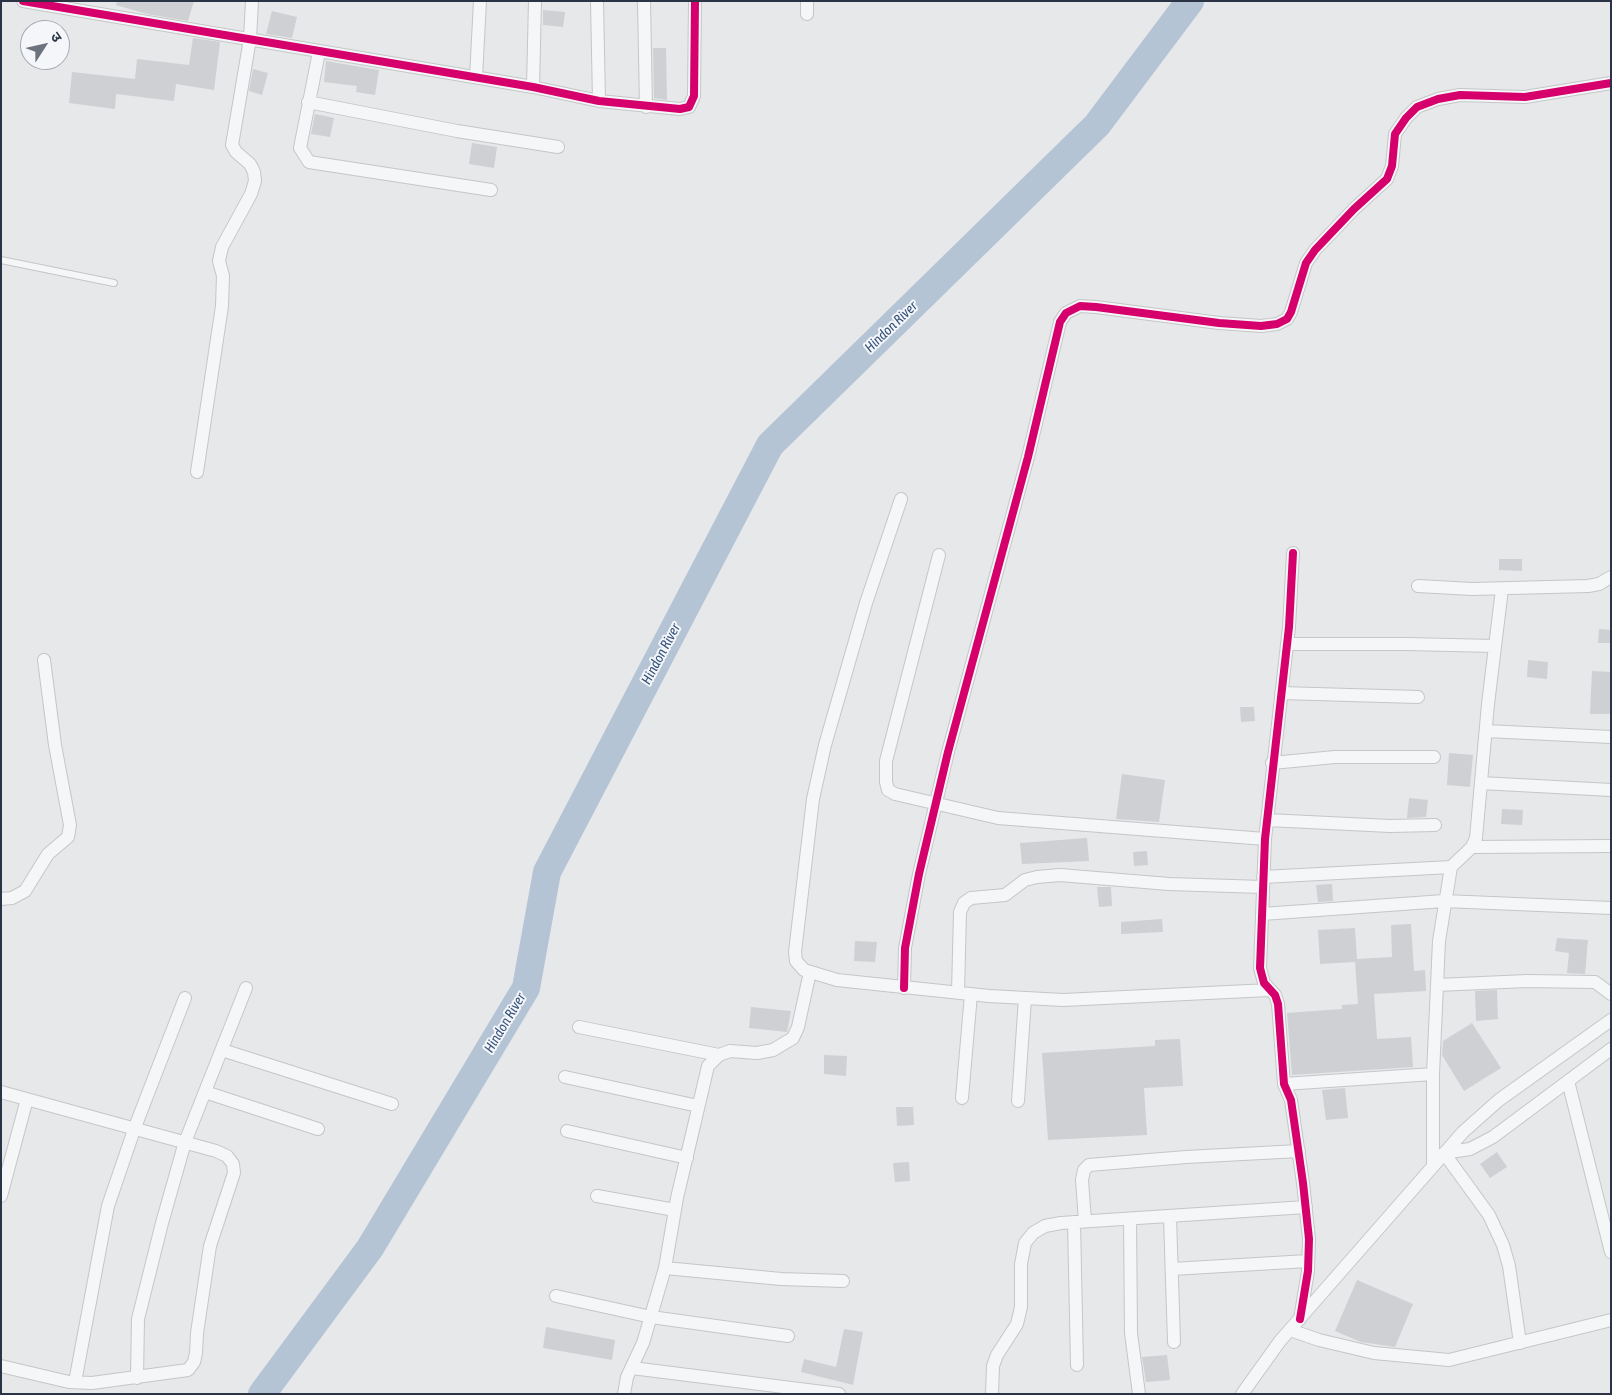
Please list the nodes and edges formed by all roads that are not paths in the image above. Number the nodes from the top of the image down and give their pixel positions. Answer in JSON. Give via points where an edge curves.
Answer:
{"nodes":[{"id":1,"x":24,"y":1,"type":"edge"},
{"id":2,"x":252,"y":1,"type":"edge"},
{"id":3,"x":480,"y":1,"type":"edge"},
{"id":4,"x":535,"y":1,"type":"edge"},
{"id":5,"x":597,"y":1,"type":"edge"},
{"id":6,"x":644,"y":1,"type":"edge"},
{"id":7,"x":695,"y":1,"type":"edge"},
{"id":8,"x":250,"y":39,"type":"junction"},
{"id":9,"x":319,"y":52,"type":"junction"},
{"id":10,"x":476,"y":77,"type":"junction"},
{"id":11,"x":1611,"y":82,"type":"edge"},
{"id":12,"x":533,"y":87,"type":"junction"},
{"id":13,"x":599,"y":101,"type":"junction"},
{"id":14,"x":308,"y":102,"type":"junction"},
{"id":15,"x":646,"y":107,"type":"junction"},
{"id":16,"x":558,"y":147,"type":"dead end"},
{"id":17,"x":491,"y":190,"type":"dead end"},
{"id":18,"x":1,"y":260,"type":"edge"},
{"id":19,"x":114,"y":283,"type":"dead end"},
{"id":20,"x":197,"y":472,"type":"dead end"},
{"id":21,"x":901,"y":499,"type":"dead end"},
{"id":22,"x":1294,"y":553,"type":"dead end"},
{"id":23,"x":939,"y":555,"type":"dead end"},
{"id":24,"x":1611,"y":577,"type":"edge"},
{"id":25,"x":1418,"y":586,"type":"dead end"},
{"id":26,"x":1502,"y":589,"type":"junction"},
{"id":27,"x":1287,"y":644,"type":"junction"},
{"id":28,"x":1495,"y":646,"type":"junction"},
{"id":29,"x":44,"y":660,"type":"dead end"},
{"id":30,"x":1281,"y":692,"type":"junction"},
{"id":31,"x":1418,"y":696,"type":"dead end"},
{"id":32,"x":1486,"y":730,"type":"junction"},
{"id":33,"x":1611,"y":737,"type":"edge"},
{"id":34,"x":1434,"y":757,"type":"dead end"},
{"id":35,"x":1272,"y":763,"type":"junction"},
{"id":36,"x":1481,"y":783,"type":"junction"},
{"id":37,"x":1611,"y":790,"type":"edge"},
{"id":38,"x":936,"y":803,"type":"junction"},
{"id":39,"x":1266,"y":820,"type":"junction"},
{"id":40,"x":1435,"y":825,"type":"dead end"},
{"id":41,"x":1265,"y":839,"type":"junction"},
{"id":42,"x":1611,"y":846,"type":"edge"},
{"id":43,"x":1472,"y":847,"type":"junction"},
{"id":44,"x":1451,"y":866,"type":"junction"},
{"id":45,"x":1263,"y":882,"type":"junction"},
{"id":46,"x":1,"y":899,"type":"edge"},
{"id":47,"x":1444,"y":901,"type":"junction"},
{"id":48,"x":1611,"y":908,"type":"edge"},
{"id":49,"x":1262,"y":914,"type":"junction"},
{"id":50,"x":810,"y":972,"type":"junction"},
{"id":51,"x":1437,"y":985,"type":"junction"},
{"id":52,"x":246,"y":988,"type":"dead end"},
{"id":53,"x":904,"y":988,"type":"junction"},
{"id":54,"x":1269,"y":990,"type":"junction"},
{"id":55,"x":965,"y":994,"type":"junction"},
{"id":56,"x":1611,"y":994,"type":"edge"},
{"id":57,"x":185,"y":998,"type":"dead end"},
{"id":58,"x":1025,"y":998,"type":"junction"},
{"id":59,"x":1611,"y":1020,"type":"edge"},
{"id":60,"x":579,"y":1027,"type":"dead end"},
{"id":61,"x":222,"y":1050,"type":"junction"},
{"id":62,"x":1611,"y":1050,"type":"edge"},
{"id":63,"x":719,"y":1054,"type":"junction"},
{"id":64,"x":1433,"y":1074,"type":"junction"},
{"id":65,"x":565,"y":1078,"type":"dead end"},
{"id":66,"x":1568,"y":1081,"type":"junction"},
{"id":67,"x":1284,"y":1084,"type":"junction"},
{"id":68,"x":1,"y":1092,"type":"edge"},
{"id":69,"x":205,"y":1092,"type":"junction"},
{"id":70,"x":27,"y":1098,"type":"junction"},
{"id":71,"x":962,"y":1098,"type":"dead end"},
{"id":72,"x":1018,"y":1101,"type":"dead end"},
{"id":73,"x":392,"y":1104,"type":"dead end"},
{"id":74,"x":698,"y":1106,"type":"junction"},
{"id":75,"x":135,"y":1128,"type":"junction"},
{"id":76,"x":318,"y":1129,"type":"dead end"},
{"id":77,"x":566,"y":1132,"type":"dead end"},
{"id":78,"x":185,"y":1142,"type":"junction"},
{"id":79,"x":1299,"y":1151,"type":"junction"},
{"id":80,"x":1444,"y":1153,"type":"junction"},
{"id":81,"x":687,"y":1158,"type":"junction"},
{"id":82,"x":1433,"y":1165,"type":"junction"},
{"id":83,"x":1,"y":1196,"type":"edge"},
{"id":84,"x":597,"y":1196,"type":"dead end"},
{"id":85,"x":1306,"y":1207,"type":"junction"},
{"id":86,"x":675,"y":1210,"type":"junction"},
{"id":87,"x":1170,"y":1216,"type":"junction"},
{"id":88,"x":1130,"y":1219,"type":"junction"},
{"id":89,"x":1079,"y":1222,"type":"junction"},
{"id":90,"x":1611,"y":1252,"type":"edge"},
{"id":91,"x":1308,"y":1261,"type":"junction"},
{"id":92,"x":665,"y":1268,"type":"junction"},
{"id":93,"x":1172,"y":1269,"type":"junction"},
{"id":94,"x":843,"y":1281,"type":"dead end"},
{"id":95,"x":556,"y":1296,"type":"dead end"},
{"id":96,"x":651,"y":1316,"type":"junction"},
{"id":97,"x":1300,"y":1319,"type":"junction"},
{"id":98,"x":1611,"y":1320,"type":"edge"},
{"id":99,"x":1290,"y":1330,"type":"junction"},
{"id":100,"x":788,"y":1336,"type":"dead end"},
{"id":101,"x":1174,"y":1342,"type":"dead end"},
{"id":102,"x":1520,"y":1343,"type":"junction"},
{"id":103,"x":1077,"y":1365,"type":"dead end"},
{"id":104,"x":1,"y":1366,"type":"edge"},
{"id":105,"x":632,"y":1368,"type":"junction"},
{"id":106,"x":137,"y":1378,"type":"junction"},
{"id":107,"x":75,"y":1382,"type":"junction"},
{"id":108,"x":624,"y":1394,"type":"edge"},
{"id":109,"x":839,"y":1394,"type":"edge"},
{"id":110,"x":992,"y":1394,"type":"edge"},
{"id":111,"x":1139,"y":1394,"type":"edge"},
{"id":112,"x":1242,"y":1394,"type":"edge"}],
"edges":[{"from":1,"to":8,"type":"street"},
{"from":2,"to":8,"type":"street"},
{"from":3,"to":10,"type":"street"},
{"from":4,"to":12,"type":"street"},
{"from":5,"to":13,"type":"street"},
{"from":6,"to":15,"type":"street"},
{"from":7,"to":15,"type":"street","via":[[694,96],[689,107],[680,110]]},
{"from":8,"to":9,"type":"street"},
{"from":8,"to":20,"type":"street","via":[[232,145],[250,164],[255,181],[222,247],[219,261],[224,276],[222,306]]},
{"from":9,"to":10,"type":"street"},
{"from":9,"to":14,"type":"street"},
{"from":10,"to":12,"type":"street"},
{"from":11,"to":38,"type":"street","via":[[1526,96],[1460,95],[1438,99],[1417,108],[1395,134],[1392,166],[1387,179],[1315,250],[1306,263],[1291,312],[1287,319],[1277,324],[1220,323],[1080,306],[1066,313],[1060,322],[1028,457]]},
{"from":12,"to":13,"type":"street"},
{"from":13,"to":15,"type":"street"},
{"from":14,"to":16,"type":"street"},
{"from":14,"to":17,"type":"street","via":[[300,148],[309,162]]},
{"from":18,"to":19,"type":"lane"},
{"from":21,"to":50,"type":"street","via":[[841,685],[813,799],[795,952],[796,962]]},
{"from":22,"to":27,"type":"street"},
{"from":23,"to":38,"type":"street","via":[[888,752],[886,782],[888,790],[894,794]]},
{"from":24,"to":26,"type":"street","via":[[1588,586]]},
{"from":25,"to":26,"type":"street"},
{"from":26,"to":28,"type":"street"},
{"from":27,"to":28,"type":"street"},
{"from":27,"to":30,"type":"street"},
{"from":28,"to":32,"type":"street"},
{"from":29,"to":46,"type":"street","via":[[54,745],[70,825],[68,837],[48,854],[25,891],[12,898]]},
{"from":30,"to":31,"type":"street"},
{"from":30,"to":35,"type":"street"},
{"from":32,"to":33,"type":"street"},
{"from":32,"to":36,"type":"street"},
{"from":34,"to":35,"type":"street","via":[[1335,757]]},
{"from":35,"to":39,"type":"street"},
{"from":36,"to":37,"type":"street"},
{"from":36,"to":43,"type":"street","via":[[1476,838]]},
{"from":38,"to":41,"type":"street","via":[[998,818]]},
{"from":38,"to":53,"type":"street","via":[[905,948]]},
{"from":39,"to":40,"type":"street"},
{"from":39,"to":41,"type":"street"},
{"from":41,"to":45,"type":"street"},
{"from":42,"to":43,"type":"street"},
{"from":43,"to":44,"type":"street"},
{"from":44,"to":45,"type":"street"},
{"from":44,"to":47,"type":"street"},
{"from":45,"to":49,"type":"street"},
{"from":45,"to":55,"type":"street","via":[[1170,884],[1060,875],[1025,880],[1005,895],[971,898],[960,912]]},
{"from":47,"to":48,"type":"street"},
{"from":47,"to":49,"type":"street"},
{"from":47,"to":51,"type":"street"},
{"from":49,"to":54,"type":"street","via":[[1260,968]]},
{"from":50,"to":53,"type":"street","via":[[837,980]]},
{"from":50,"to":63,"type":"street","via":[[793,1038],[773,1050]]},
{"from":51,"to":56,"type":"street","via":[[1545,980],[1596,982]]},
{"from":51,"to":64,"type":"street"},
{"from":52,"to":61,"type":"street"},
{"from":53,"to":55,"type":"street"},
{"from":54,"to":58,"type":"street","via":[[1063,1000]]},
{"from":54,"to":67,"type":"street","via":[[1278,1004]]},
{"from":55,"to":58,"type":"street"},
{"from":55,"to":71,"type":"street"},
{"from":57,"to":75,"type":"street"},
{"from":58,"to":72,"type":"street"},
{"from":59,"to":80,"type":"street","via":[[1499,1100]]},
{"from":60,"to":63,"type":"street"},
{"from":61,"to":69,"type":"street"},
{"from":61,"to":73,"type":"street"},
{"from":62,"to":66,"type":"street"},
{"from":63,"to":74,"type":"street","via":[[708,1066]]},
{"from":64,"to":67,"type":"street"},
{"from":64,"to":82,"type":"street"},
{"from":65,"to":74,"type":"street"},
{"from":66,"to":80,"type":"street","via":[[1493,1136],[1470,1149]]},
{"from":66,"to":90,"type":"street"},
{"from":67,"to":79,"type":"street","via":[[1291,1100]]},
{"from":68,"to":70,"type":"street"},
{"from":69,"to":76,"type":"street"},
{"from":69,"to":78,"type":"street"},
{"from":70,"to":75,"type":"street"},
{"from":70,"to":83,"type":"street"},
{"from":74,"to":81,"type":"street"},
{"from":75,"to":78,"type":"street"},
{"from":75,"to":107,"type":"street","via":[[108,1206]]},
{"from":77,"to":81,"type":"street"},
{"from":78,"to":106,"type":"street","via":[[138,1319]]},
{"from":78,"to":106,"type":"street","via":[[227,1156],[233,1164],[234,1173],[210,1246],[194,1362],[188,1370]]},
{"from":79,"to":85,"type":"street"},
{"from":79,"to":89,"type":"street","via":[[1089,1165],[1082,1180]]},
{"from":80,"to":82,"type":"street"},
{"from":80,"to":102,"type":"street","via":[[1489,1215],[1503,1245]]},
{"from":81,"to":86,"type":"street"},
{"from":82,"to":97,"type":"street"},
{"from":84,"to":86,"type":"street"},
{"from":85,"to":87,"type":"street"},
{"from":85,"to":91,"type":"street"},
{"from":86,"to":92,"type":"street"},
{"from":87,"to":88,"type":"street"},
{"from":87,"to":93,"type":"street"},
{"from":88,"to":89,"type":"street"},
{"from":88,"to":111,"type":"street","via":[[1131,1333]]},
{"from":89,"to":103,"type":"street"},
{"from":89,"to":110,"type":"street","via":[[1045,1226],[1025,1243],[1020,1306],[1016,1324],[993,1366]]},
{"from":91,"to":93,"type":"street"},
{"from":91,"to":97,"type":"street"},
{"from":92,"to":94,"type":"street","via":[[781,1279]]},
{"from":92,"to":96,"type":"street"},
{"from":93,"to":101,"type":"street"},
{"from":95,"to":96,"type":"street"},
{"from":96,"to":100,"type":"street"},
{"from":96,"to":105,"type":"street"},
{"from":97,"to":99,"type":"street"},
{"from":98,"to":102,"type":"street"},
{"from":99,"to":102,"type":"street","via":[[1374,1353],[1431,1359],[1449,1360]]},
{"from":99,"to":112,"type":"street"},
{"from":104,"to":107,"type":"street"},
{"from":105,"to":108,"type":"street"},
{"from":105,"to":109,"type":"street"},
{"from":106,"to":107,"type":"street"}]}
